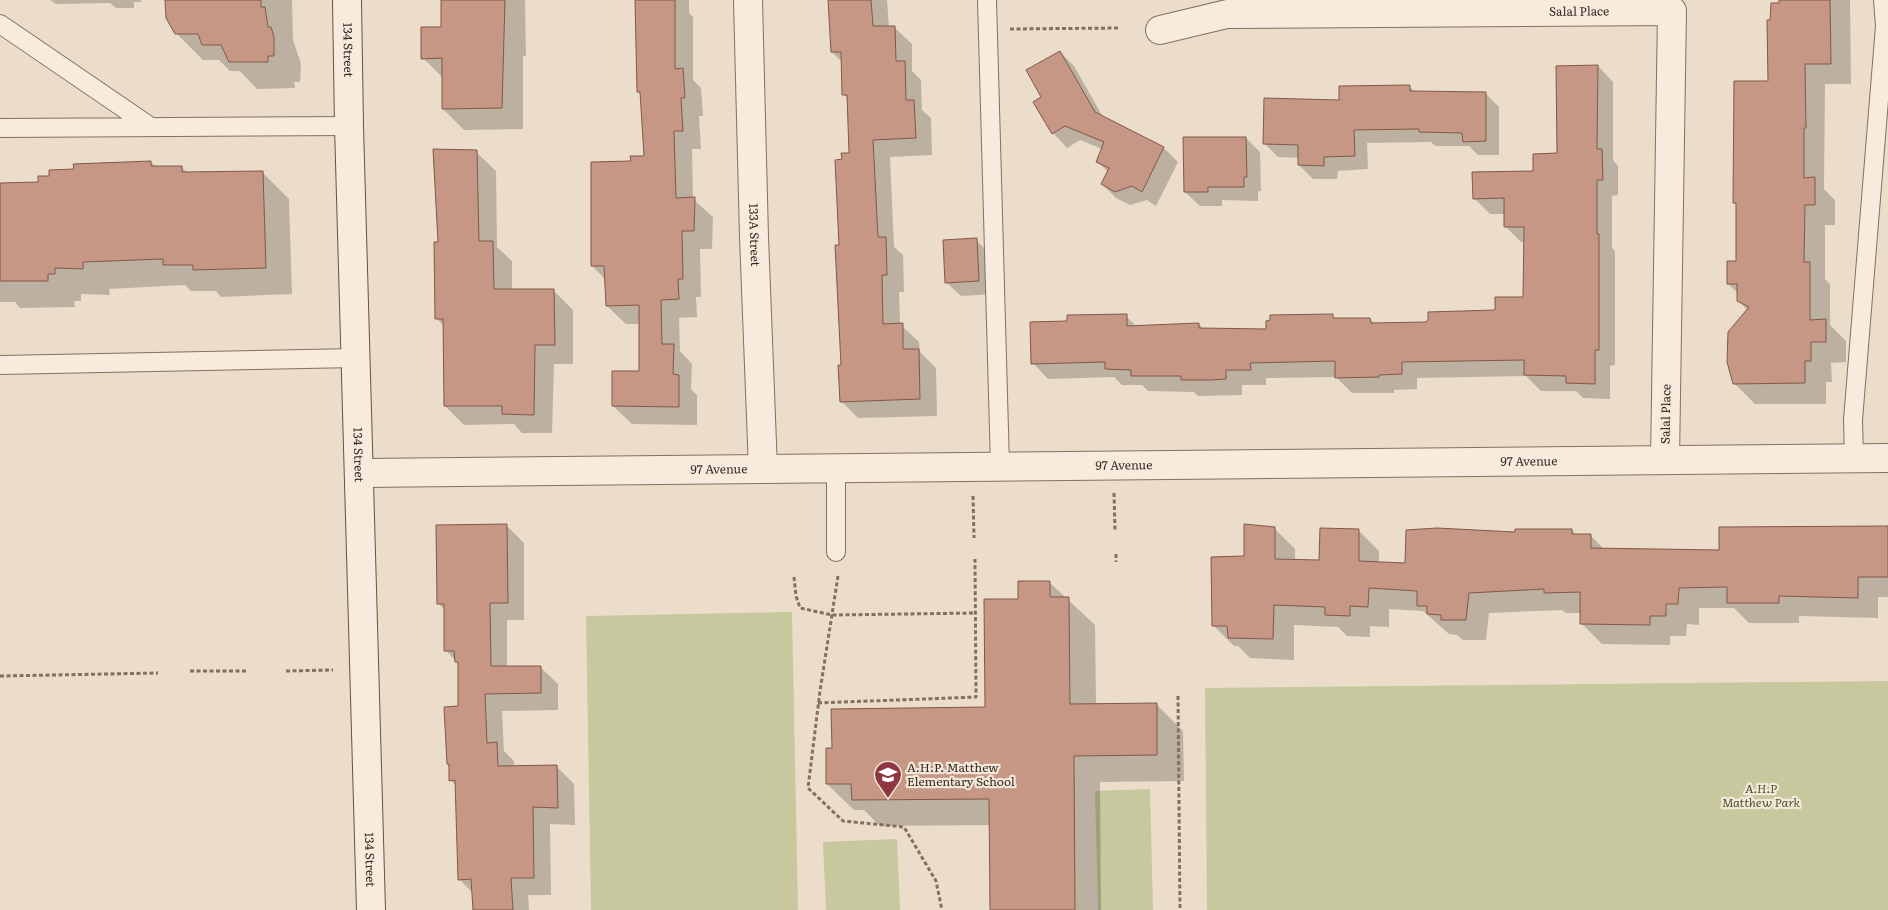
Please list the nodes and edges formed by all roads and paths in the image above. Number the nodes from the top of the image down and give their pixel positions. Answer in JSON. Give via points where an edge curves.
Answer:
{"nodes":[{"id":1,"x":347,"y":0,"type":"edge"},
{"id":2,"x":748,"y":0,"type":"edge"},
{"id":3,"x":987,"y":0,"type":"edge"},
{"id":4,"x":1883,"y":0,"type":"edge"},
{"id":5,"x":0,"y":24,"type":"edge"},
{"id":6,"x":1119,"y":28,"type":"dead end"},
{"id":7,"x":1001,"y":29,"type":"dead end"},
{"id":8,"x":1160,"y":30,"type":"dead end"},
{"id":9,"x":348,"y":126,"type":"junction"},
{"id":10,"x":151,"y":127,"type":"junction"},
{"id":11,"x":0,"y":128,"type":"edge"},
{"id":12,"x":356,"y":358,"type":"junction"},
{"id":13,"x":0,"y":364,"type":"edge"},
{"id":14,"x":1854,"y":458,"type":"junction"},
{"id":15,"x":1888,"y":458,"type":"edge"},
{"id":16,"x":1665,"y":460,"type":"junction"},
{"id":17,"x":1000,"y":466,"type":"junction"},
{"id":18,"x":836,"y":468,"type":"junction"},
{"id":19,"x":763,"y":469,"type":"junction"},
{"id":20,"x":360,"y":473,"type":"junction"},
{"id":21,"x":1114,"y":488,"type":"dead end"},
{"id":22,"x":973,"y":490,"type":"dead end"},
{"id":23,"x":1115,"y":530,"type":"dead end"},
{"id":24,"x":974,"y":538,"type":"dead end"},
{"id":25,"x":836,"y":552,"type":"dead end"},
{"id":26,"x":1116,"y":554,"type":"dead end"},
{"id":27,"x":975,"y":559,"type":"dead end"},
{"id":28,"x":1116,"y":562,"type":"dead end"},
{"id":29,"x":838,"y":576,"type":"dead end"},
{"id":30,"x":794,"y":577,"type":"dead end"},
{"id":31,"x":976,"y":613,"type":"junction"},
{"id":32,"x":832,"y":615,"type":"junction"},
{"id":33,"x":333,"y":670,"type":"dead end"},
{"id":34,"x":190,"y":671,"type":"dead end"},
{"id":35,"x":247,"y":671,"type":"dead end"},
{"id":36,"x":286,"y":671,"type":"dead end"},
{"id":37,"x":158,"y":673,"type":"dead end"},
{"id":38,"x":0,"y":676,"type":"edge"},
{"id":39,"x":1178,"y":696,"type":"dead end"},
{"id":40,"x":818,"y":703,"type":"junction"},
{"id":41,"x":371,"y":910,"type":"edge"},
{"id":42,"x":942,"y":910,"type":"edge"},
{"id":43,"x":1180,"y":910,"type":"edge"}],
"edges":[{"from":1,"to":9,"type":"street","name":"134 Street"},
{"from":2,"to":19,"type":"street","name":"133A Street"},
{"from":3,"to":17,"type":"lane"},
{"from":4,"to":14,"type":"lane","via":[[1885,26],[1854,420]]},
{"from":5,"to":10,"type":"lane"},
{"from":6,"to":7,"type":"path"},
{"from":8,"to":16,"type":"street","name":"Salal Place","via":[[1227,14],[1672,11]]},
{"from":9,"to":10,"type":"lane"},
{"from":9,"to":12,"type":"street","name":"134 Street"},
{"from":10,"to":11,"type":"lane"},
{"from":12,"to":13,"type":"lane"},
{"from":12,"to":20,"type":"street","name":"134 Street"},
{"from":14,"to":15,"type":"street","name":"97 Avenue"},
{"from":14,"to":16,"type":"street","name":"97 Avenue"},
{"from":16,"to":17,"type":"street","name":"97 Avenue"},
{"from":17,"to":18,"type":"street","name":"97 Avenue"},
{"from":18,"to":19,"type":"street","name":"97 Avenue"},
{"from":18,"to":25,"type":"lane"},
{"from":19,"to":20,"type":"street","name":"97 Avenue"},
{"from":20,"to":41,"type":"street","name":"134 Street"},
{"from":21,"to":23,"type":"path"},
{"from":22,"to":24,"type":"path"},
{"from":26,"to":28,"type":"path"},
{"from":27,"to":31,"type":"path"},
{"from":29,"to":32,"type":"path"},
{"from":30,"to":32,"type":"path","via":[[800,608]]},
{"from":31,"to":32,"type":"path"},
{"from":31,"to":40,"type":"path","via":[[976,697]]},
{"from":32,"to":40,"type":"path"},
{"from":33,"to":36,"type":"path"},
{"from":34,"to":35,"type":"path"},
{"from":37,"to":38,"type":"path"},
{"from":39,"to":43,"type":"path"},
{"from":40,"to":42,"type":"path","via":[[808,788],[844,821],[904,827],[936,881]]}]}
